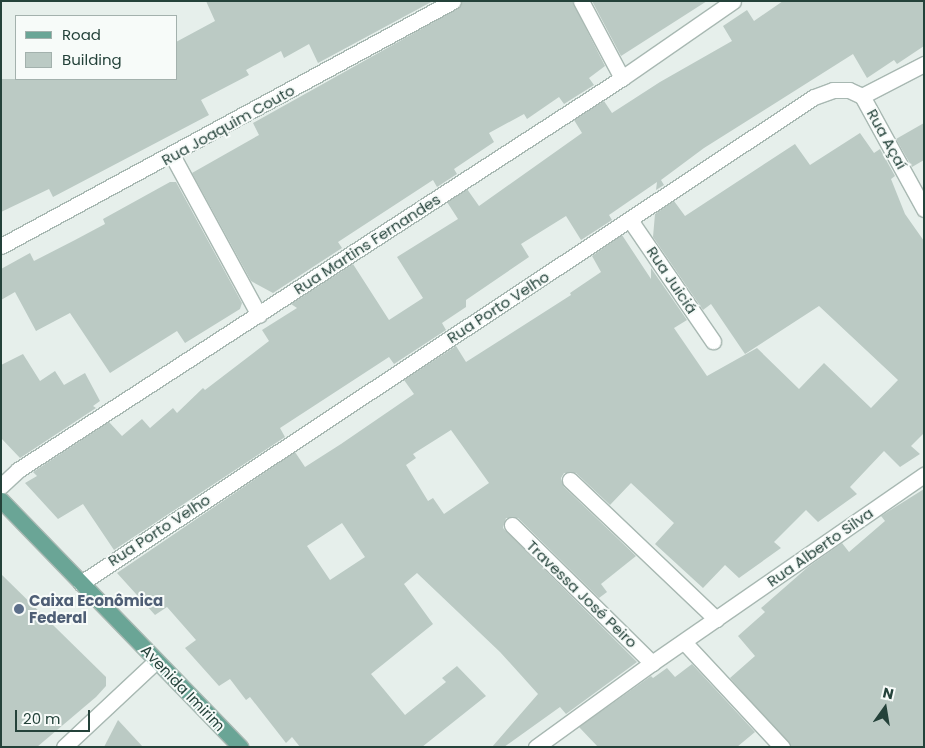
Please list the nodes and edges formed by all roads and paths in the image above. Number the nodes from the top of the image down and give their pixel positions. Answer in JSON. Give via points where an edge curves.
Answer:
{"nodes":[{"id":1,"x":454,"y":1,"type":"edge"},
{"id":2,"x":581,"y":1,"type":"edge"},
{"id":3,"x":733,"y":1,"type":"edge"},
{"id":4,"x":924,"y":64,"type":"edge"},
{"id":5,"x":622,"y":78,"type":"junction"},
{"id":6,"x":862,"y":96,"type":"junction"},
{"id":7,"x":172,"y":155,"type":"junction"},
{"id":8,"x":924,"y":209,"type":"edge"},
{"id":9,"x":630,"y":220,"type":"junction"},
{"id":10,"x":1,"y":246,"type":"edge"},
{"id":11,"x":259,"y":315,"type":"junction"},
{"id":12,"x":713,"y":341,"type":"dead end"},
{"id":13,"x":924,"y":476,"type":"edge"},
{"id":14,"x":570,"y":480,"type":"dead end"},
{"id":15,"x":1,"y":486,"type":"edge"},
{"id":16,"x":1,"y":500,"type":"edge"},
{"id":17,"x":512,"y":526,"type":"dead end"},
{"id":18,"x":81,"y":583,"type":"junction"},
{"id":19,"x":716,"y":619,"type":"junction"},
{"id":20,"x":684,"y":642,"type":"junction"},
{"id":21,"x":156,"y":661,"type":"junction"},
{"id":22,"x":652,"y":662,"type":"junction"},
{"id":23,"x":64,"y":747,"type":"edge"},
{"id":24,"x":240,"y":747,"type":"edge"},
{"id":25,"x":536,"y":747,"type":"edge"},
{"id":26,"x":782,"y":747,"type":"edge"}],
"edges":[{"from":1,"to":7,"type":"street","name":"Rua Joaquim Couto"},
{"from":2,"to":5,"type":"street"},
{"from":3,"to":5,"type":"street","name":"Rua Martins Fernandes"},
{"from":4,"to":6,"type":"street"},
{"from":5,"to":11,"type":"street","name":"Rua Martins Fernandes"},
{"from":6,"to":8,"type":"street","name":"Rua Açaí"},
{"from":6,"to":9,"type":"street","name":"Rua Porto Velho","via":[[849,90],[833,90],[814,97]]},
{"from":7,"to":10,"type":"street","name":"Rua Joaquim Couto"},
{"from":7,"to":11,"type":"street"},
{"from":9,"to":12,"type":"street","name":"Rua Juiciá"},
{"from":9,"to":18,"type":"street","name":"Rua Porto Velho"},
{"from":11,"to":15,"type":"street","name":"Rua Martins Fernandes","via":[[18,470]]},
{"from":13,"to":19,"type":"street","name":"Rua Alberto Silva"},
{"from":14,"to":19,"type":"street"},
{"from":16,"to":18,"type":"main road","name":"Avenida Imirim"},
{"from":17,"to":22,"type":"street","name":"Travessa José Peiro"},
{"from":18,"to":21,"type":"main road","name":"Avenida Imirim"},
{"from":19,"to":20,"type":"street","name":"Rua Alberto Silva"},
{"from":20,"to":22,"type":"street","name":"Rua Alberto Silva"},
{"from":20,"to":26,"type":"street"},
{"from":21,"to":23,"type":"street"},
{"from":21,"to":24,"type":"main road","name":"Avenida Imirim"},
{"from":22,"to":25,"type":"street","name":"Rua Alberto Silva"}]}
